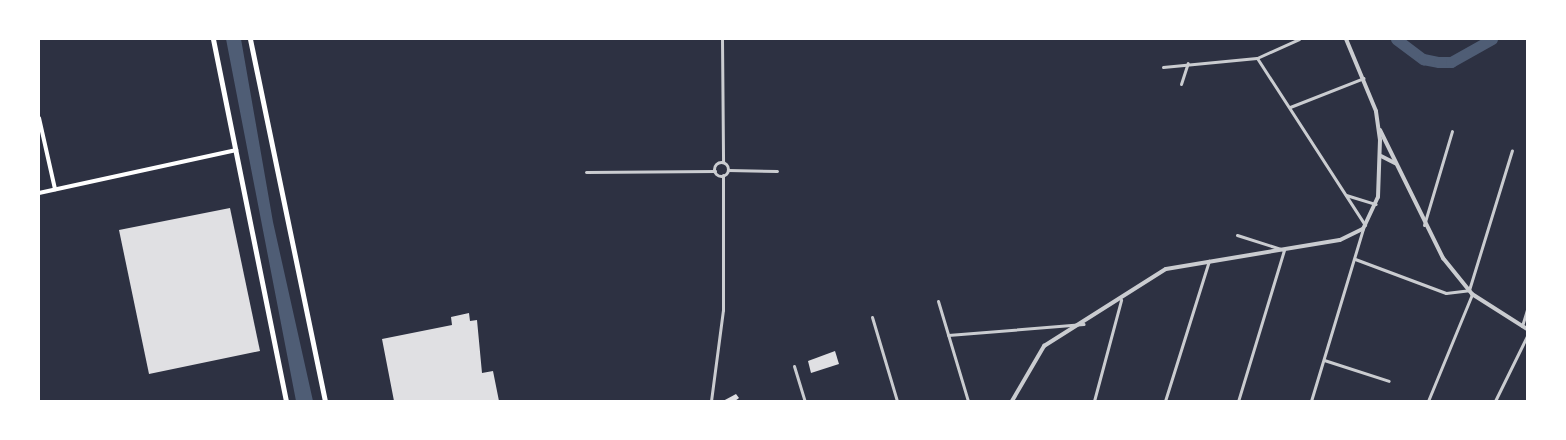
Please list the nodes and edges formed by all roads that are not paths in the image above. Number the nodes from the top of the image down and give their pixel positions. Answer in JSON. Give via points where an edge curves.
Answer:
{"nodes":[{"id":1,"x":213,"y":39,"type":"edge"},
{"id":2,"x":250,"y":39,"type":"edge"},
{"id":3,"x":722,"y":39,"type":"edge"},
{"id":4,"x":1299,"y":39,"type":"edge"},
{"id":5,"x":1346,"y":39,"type":"edge"},
{"id":6,"x":1257,"y":58,"type":"junction"},
{"id":7,"x":1188,"y":63,"type":"junction"},
{"id":8,"x":1163,"y":68,"type":"dead end"},
{"id":9,"x":1364,"y":78,"type":"junction"},
{"id":10,"x":1181,"y":84,"type":"dead end"},
{"id":11,"x":1290,"y":107,"type":"junction"},
{"id":12,"x":39,"y":118,"type":"edge"},
{"id":13,"x":1379,"y":130,"type":"junction"},
{"id":14,"x":1452,"y":131,"type":"dead end"},
{"id":15,"x":236,"y":150,"type":"junction"},
{"id":16,"x":1512,"y":150,"type":"dead end"},
{"id":17,"x":1381,"y":156,"type":"junction"},
{"id":18,"x":723,"y":162,"type":"junction"},
{"id":19,"x":1395,"y":163,"type":"junction"},
{"id":20,"x":728,"y":170,"type":"junction"},
{"id":21,"x":715,"y":171,"type":"junction"},
{"id":22,"x":777,"y":171,"type":"dead end"},
{"id":23,"x":586,"y":172,"type":"dead end"},
{"id":24,"x":722,"y":175,"type":"junction"},
{"id":25,"x":55,"y":189,"type":"junction"},
{"id":26,"x":39,"y":193,"type":"edge"},
{"id":27,"x":1346,"y":194,"type":"junction"},
{"id":28,"x":1376,"y":204,"type":"junction"},
{"id":29,"x":1424,"y":225,"type":"junction"},
{"id":30,"x":1364,"y":227,"type":"junction"},
{"id":31,"x":1237,"y":235,"type":"dead end"},
{"id":32,"x":1284,"y":250,"type":"junction"},
{"id":33,"x":1355,"y":259,"type":"junction"},
{"id":34,"x":1209,"y":261,"type":"junction"},
{"id":35,"x":1469,"y":290,"type":"junction"},
{"id":36,"x":1472,"y":294,"type":"junction"},
{"id":37,"x":1121,"y":300,"type":"junction"},
{"id":38,"x":938,"y":301,"type":"dead end"},
{"id":39,"x":1527,"y":310,"type":"edge"},
{"id":40,"x":872,"y":317,"type":"dead end"},
{"id":41,"x":1084,"y":324,"type":"junction"},
{"id":42,"x":1522,"y":326,"type":"junction"},
{"id":43,"x":1527,"y":329,"type":"edge"},
{"id":44,"x":948,"y":334,"type":"junction"},
{"id":45,"x":1527,"y":336,"type":"edge"},
{"id":46,"x":1324,"y":360,"type":"junction"},
{"id":47,"x":794,"y":366,"type":"dead end"},
{"id":48,"x":1389,"y":381,"type":"dead end"},
{"id":49,"x":286,"y":401,"type":"edge"},
{"id":50,"x":325,"y":401,"type":"edge"},
{"id":51,"x":711,"y":401,"type":"edge"},
{"id":52,"x":804,"y":401,"type":"edge"},
{"id":53,"x":898,"y":401,"type":"edge"},
{"id":54,"x":968,"y":401,"type":"edge"},
{"id":55,"x":1012,"y":401,"type":"edge"},
{"id":56,"x":1094,"y":401,"type":"edge"},
{"id":57,"x":1164,"y":401,"type":"edge"},
{"id":58,"x":1238,"y":401,"type":"edge"},
{"id":59,"x":1311,"y":401,"type":"edge"},
{"id":60,"x":1428,"y":401,"type":"edge"},
{"id":61,"x":1496,"y":401,"type":"edge"}],
"edges":[{"from":1,"to":15,"type":"highway"},
{"from":2,"to":50,"type":"highway"},
{"from":3,"to":18,"type":"street"},
{"from":4,"to":6,"type":"street"},
{"from":5,"to":9,"type":"street"},
{"from":6,"to":7,"type":"street"},
{"from":6,"to":11,"type":"street"},
{"from":7,"to":8,"type":"street"},
{"from":7,"to":10,"type":"street"},
{"from":9,"to":11,"type":"street"},
{"from":9,"to":13,"type":"street"},
{"from":11,"to":27,"type":"street"},
{"from":12,"to":25,"type":"main road"},
{"from":13,"to":17,"type":"street"},
{"from":13,"to":19,"type":"street"},
{"from":14,"to":29,"type":"street"},
{"from":15,"to":25,"type":"main road"},
{"from":15,"to":49,"type":"highway"},
{"from":16,"to":35,"type":"street"},
{"from":17,"to":19,"type":"street"},
{"from":17,"to":28,"type":"street"},
{"from":18,"to":20,"type":"street"},
{"from":18,"to":21,"type":"street"},
{"from":19,"to":29,"type":"street"},
{"from":20,"to":22,"type":"street"},
{"from":20,"to":24,"type":"street"},
{"from":21,"to":23,"type":"street"},
{"from":21,"to":24,"type":"street"},
{"from":24,"to":51,"type":"street","via":[[723,310]]},
{"from":25,"to":26,"type":"main road"},
{"from":27,"to":28,"type":"street"},
{"from":27,"to":30,"type":"street"},
{"from":28,"to":30,"type":"street"},
{"from":29,"to":35,"type":"street"},
{"from":30,"to":32,"type":"street","via":[[1345,239]]},
{"from":30,"to":33,"type":"street"},
{"from":31,"to":32,"type":"street"},
{"from":32,"to":34,"type":"street"},
{"from":32,"to":58,"type":"street"},
{"from":33,"to":35,"type":"street","via":[[1446,293]]},
{"from":33,"to":46,"type":"street"},
{"from":34,"to":37,"type":"street","via":[[1166,269]]},
{"from":34,"to":57,"type":"street"},
{"from":35,"to":36,"type":"street"},
{"from":36,"to":42,"type":"street"},
{"from":36,"to":60,"type":"street"},
{"from":37,"to":41,"type":"street"},
{"from":37,"to":56,"type":"street"},
{"from":38,"to":44,"type":"street"},
{"from":39,"to":42,"type":"street"},
{"from":40,"to":53,"type":"street"},
{"from":41,"to":44,"type":"street"},
{"from":41,"to":55,"type":"street","via":[[1039,351]]},
{"from":42,"to":43,"type":"street"},
{"from":44,"to":54,"type":"street"},
{"from":45,"to":61,"type":"street"},
{"from":46,"to":48,"type":"street"},
{"from":46,"to":59,"type":"street"},
{"from":47,"to":52,"type":"street"}]}
